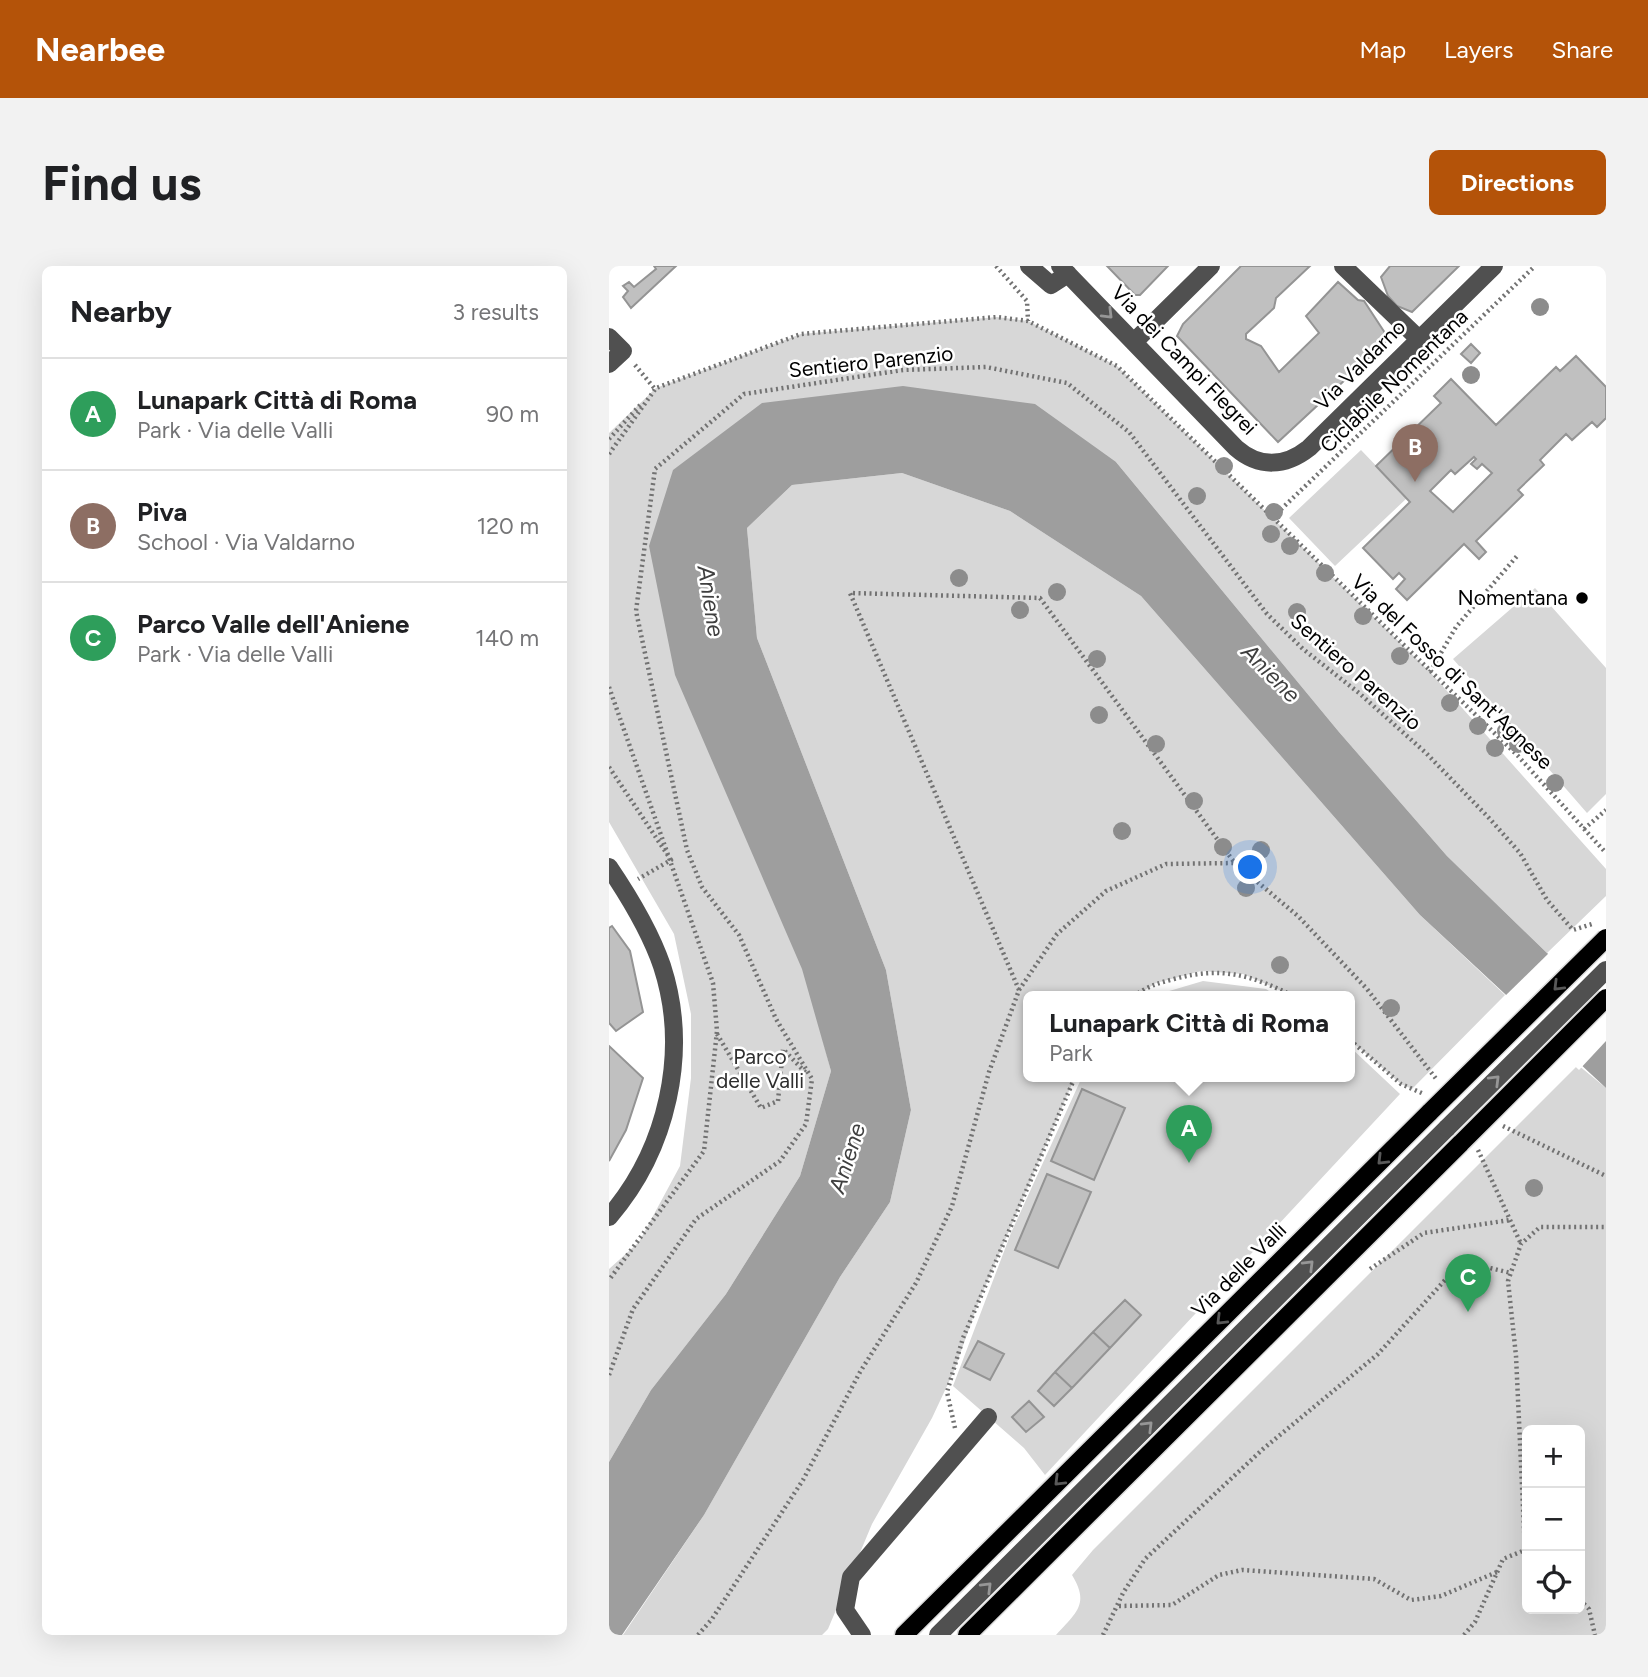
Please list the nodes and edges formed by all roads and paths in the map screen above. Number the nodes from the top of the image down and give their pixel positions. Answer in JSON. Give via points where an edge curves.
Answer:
{"nodes":[{"id":1,"x":996,"y":266,"type":"edge"},
{"id":2,"x":1029,"y":266,"type":"edge"},
{"id":3,"x":1212,"y":266,"type":"edge"},
{"id":4,"x":1343,"y":266,"type":"edge"},
{"id":5,"x":1494,"y":266,"type":"edge"},
{"id":6,"x":1535,"y":266,"type":"edge"},
{"id":7,"x":1064,"y":270,"type":"edge"},
{"id":8,"x":1028,"y":321,"type":"junction"},
{"id":9,"x":609,"y":337,"type":"edge"},
{"id":10,"x":1419,"y":339,"type":"junction"},
{"id":11,"x":1135,"y":341,"type":"junction"},
{"id":12,"x":623,"y":351,"type":"junction"},
{"id":13,"x":609,"y":364,"type":"edge"},
{"id":14,"x":656,"y":388,"type":"junction"},
{"id":15,"x":609,"y":439,"type":"edge"},
{"id":16,"x":609,"y":454,"type":"edge"},
{"id":17,"x":1245,"y":456,"type":"joint"},
{"id":18,"x":1273,"y":517,"type":"junction"},
{"id":19,"x":1517,"y":556,"type":"dead end"},
{"id":20,"x":1430,"y":672,"type":"junction"},
{"id":21,"x":609,"y":767,"type":"edge"},
{"id":22,"x":1606,"y":810,"type":"edge"},
{"id":23,"x":1584,"y":829,"type":"junction"},
{"id":24,"x":1606,"y":853,"type":"edge"},
{"id":25,"x":1235,"y":863,"type":"junction"},
{"id":26,"x":609,"y":867,"type":"edge"},
{"id":27,"x":622,"y":888,"type":"junction"},
{"id":28,"x":609,"y":901,"type":"edge"},
{"id":29,"x":1595,"y":923,"type":"dead end"},
{"id":30,"x":1606,"y":938,"type":"edge"},
{"id":31,"x":1606,"y":970,"type":"edge"},
{"id":32,"x":1019,"y":990,"type":"junction"},
{"id":33,"x":1143,"y":991,"type":"edge"},
{"id":34,"x":1281,"y":991,"type":"edge"},
{"id":35,"x":1606,"y":998,"type":"edge"},
{"id":36,"x":717,"y":1034,"type":"dead end"},
{"id":37,"x":812,"y":1079,"type":"junction"},
{"id":38,"x":1073,"y":1082,"type":"edge"},
{"id":39,"x":1442,"y":1086,"type":"dead end"},
{"id":40,"x":1468,"y":1144,"type":"junction"},
{"id":41,"x":609,"y":1217,"type":"edge"},
{"id":42,"x":1510,"y":1220,"type":"junction"},
{"id":43,"x":1606,"y":1227,"type":"edge"},
{"id":44,"x":1521,"y":1244,"type":"junction"},
{"id":45,"x":1370,"y":1269,"type":"dead end"},
{"id":46,"x":1511,"y":1273,"type":"junction"},
{"id":47,"x":609,"y":1375,"type":"edge"},
{"id":48,"x":988,"y":1417,"type":"dead end"},
{"id":49,"x":959,"y":1449,"type":"junction"},
{"id":50,"x":1523,"y":1488,"type":"edge"},
{"id":51,"x":1522,"y":1552,"type":"edge"},
{"id":52,"x":1497,"y":1572,"type":"junction"},
{"id":53,"x":1585,"y":1605,"type":"edge"},
{"id":54,"x":1119,"y":1606,"type":"junction"},
{"id":55,"x":698,"y":1635,"type":"edge"},
{"id":56,"x":862,"y":1635,"type":"edge"},
{"id":57,"x":904,"y":1635,"type":"edge"},
{"id":58,"x":938,"y":1635,"type":"edge"},
{"id":59,"x":967,"y":1635,"type":"edge"},
{"id":60,"x":1103,"y":1635,"type":"edge"},
{"id":61,"x":1464,"y":1635,"type":"edge"},
{"id":62,"x":1595,"y":1635,"type":"edge"}],
"edges":[{"from":1,"to":8,"type":"path","via":[[1027,301]]},
{"from":2,"to":7,"type":"street","via":[[1051,285]]},
{"from":3,"to":11,"type":"street"},
{"from":4,"to":10,"type":"street"},
{"from":5,"to":10,"type":"street","name":"Via Valdarno"},
{"from":6,"to":18,"type":"path","name":"Ciclabile Nomentana"},
{"from":7,"to":11,"type":"street","name":"Via dei Campi Flegrei","one_way":true},
{"from":8,"to":14,"type":"path","via":[[997,317],[801,334]]},
{"from":8,"to":18,"type":"path","name":"Via del Fosso di Sant'Agnese","via":[[1117,366]]},
{"from":9,"to":12,"type":"street"},
{"from":10,"to":17,"type":"street","name":"Via Valdarno","via":[[1299,456],[1273,463]]},
{"from":11,"to":17,"type":"street","name":"Via dei Campi Flegrei"},
{"from":12,"to":13,"type":"street"},
{"from":12,"to":14,"type":"path"},
{"from":14,"to":15,"type":"path"},
{"from":14,"to":16,"type":"path"},
{"from":18,"to":20,"type":"path","name":"Via del Fosso di Sant'Agnese"},
{"from":19,"to":20,"type":"path","via":[[1456,627]]},
{"from":20,"to":23,"type":"path","name":"Via del Fosso di Sant'Agnese","via":[[1518,756]]},
{"from":21,"to":27,"type":"path","via":[[671,860]]},
{"from":22,"to":23,"type":"path"},
{"from":23,"to":24,"type":"path","name":"Via del Fosso di Sant'Agnese"},
{"from":25,"to":32,"type":"path","via":[[1166,864],[1106,891],[1057,934]]},
{"from":25,"to":32,"type":"path","via":[[1040,598],[850,593]]},
{"from":25,"to":39,"type":"path","via":[[1299,917],[1367,989]]},
{"from":26,"to":27,"type":"street"},
{"from":27,"to":28,"type":"street"},
{"from":27,"to":41,"type":"street","via":[[661,965],[671,1004],[674,1045],[668,1099],[653,1147]]},
{"from":29,"to":37,"type":"path","name":"Sentiero Parenzio","via":[[1573,930],[1547,900],[1520,853],[1481,809],[1426,753],[1267,614],[1129,432],[1067,383],[986,367],[903,370],[744,394],[655,469],[636,611],[687,850],[702,887],[739,935],[776,1019]]},
{"from":30,"to":57,"type":"main road","name":"Via delle Valli","one_way":true,"bridge":true},
{"from":58,"to":31,"type":"street","one_way":true,"bridge":true},
{"from":32,"to":55,"type":"path","via":[[989,1072],[951,1206],[916,1283],[860,1372],[803,1480]]},
{"from":33,"to":34,"type":"path","via":[[1201,971],[1243,974]]},
{"from":35,"to":40,"type":"main road","bridge":true},
{"from":36,"to":37,"type":"path","via":[[761,1108],[778,1101],[783,1049]]},
{"from":37,"to":47,"type":"path","via":[[806,1124],[800,1133],[780,1161],[696,1219],[633,1309]]},
{"from":38,"to":49,"type":"path","via":[[963,1338],[947,1392]]},
{"from":40,"to":42,"type":"path"},
{"from":40,"to":59,"type":"main road"},
{"from":42,"to":44,"type":"path"},
{"from":42,"to":45,"type":"path","via":[[1424,1233]]},
{"from":43,"to":44,"type":"path","via":[[1540,1227]]},
{"from":44,"to":46,"type":"path"},
{"from":46,"to":50,"type":"path"},
{"from":46,"to":54,"type":"path","via":[[1490,1268],[1446,1279],[1378,1354],[1263,1449],[1165,1539],[1133,1576]]},
{"from":48,"to":49,"type":"street"},
{"from":49,"to":56,"type":"street","via":[[851,1577],[845,1610]]},
{"from":51,"to":52,"type":"path","via":[[1503,1559]]},
{"from":52,"to":54,"type":"path","via":[[1441,1596],[1411,1600],[1374,1578],[1242,1570],[1219,1575],[1172,1605]]},
{"from":52,"to":61,"type":"path","via":[[1475,1622]]},
{"from":53,"to":62,"type":"path"},
{"from":54,"to":60,"type":"path"}]}
